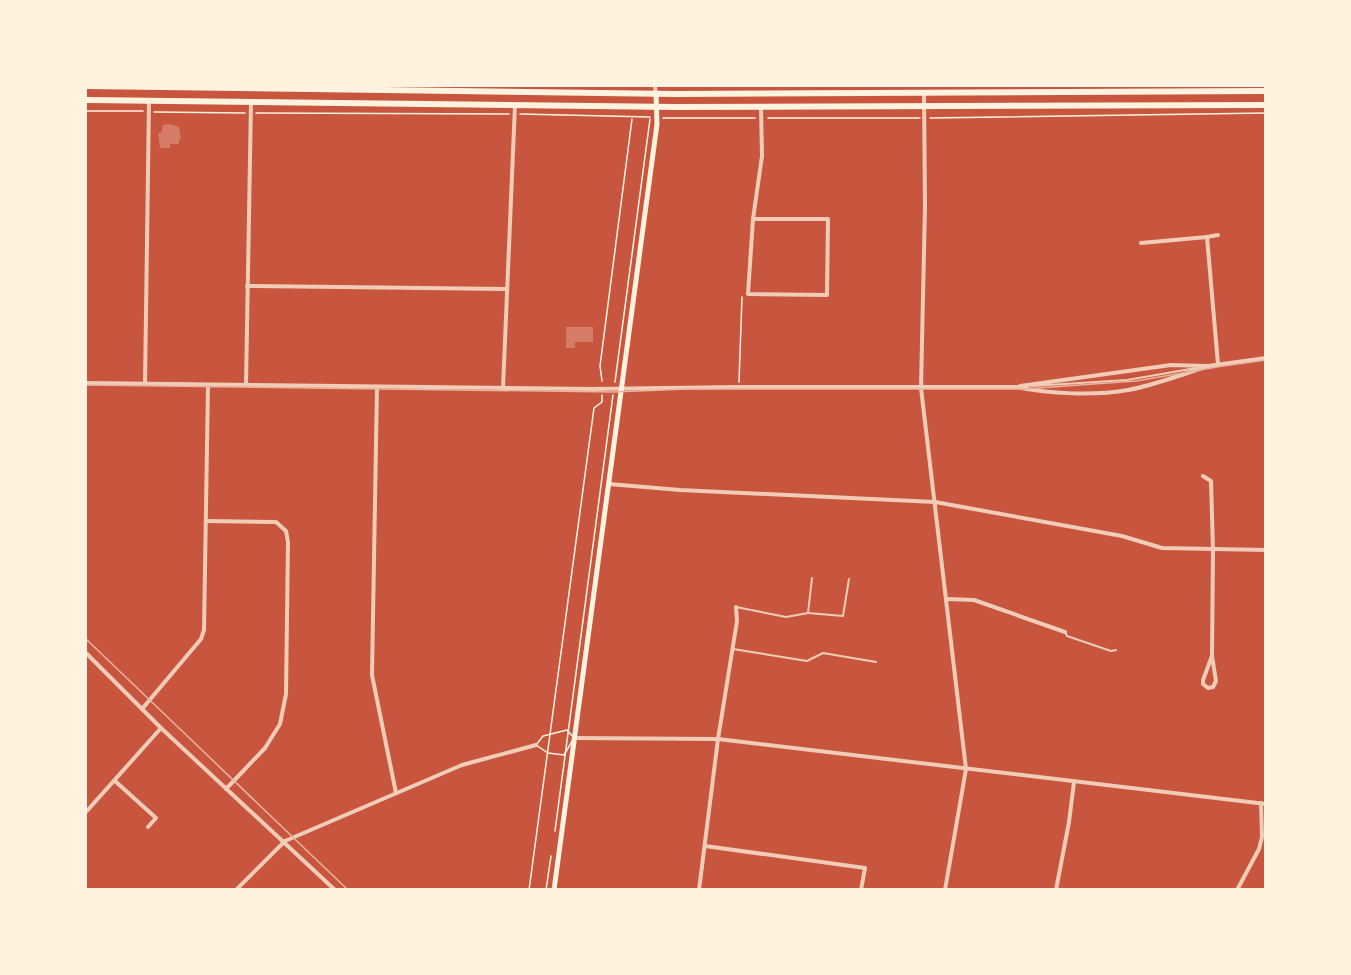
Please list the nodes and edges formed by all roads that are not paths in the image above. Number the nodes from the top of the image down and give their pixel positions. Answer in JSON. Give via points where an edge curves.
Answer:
{"nodes":[{"id":1,"x":86,"y":86,"type":"edge"},
{"id":2,"x":656,"y":86,"type":"edge"},
{"id":3,"x":251,"y":88,"type":"junction"},
{"id":4,"x":1266,"y":91,"type":"edge"},
{"id":5,"x":924,"y":93,"type":"junction"},
{"id":6,"x":656,"y":94,"type":"junction"},
{"id":7,"x":86,"y":100,"type":"edge"},
{"id":8,"x":148,"y":100,"type":"junction"},
{"id":9,"x":251,"y":101,"type":"junction"},
{"id":10,"x":515,"y":105,"type":"junction"},
{"id":11,"x":1266,"y":105,"type":"edge"},
{"id":12,"x":656,"y":107,"type":"junction"},
{"id":13,"x":761,"y":107,"type":"junction"},
{"id":14,"x":924,"y":108,"type":"junction"},
{"id":15,"x":753,"y":219,"type":"junction"},
{"id":16,"x":1218,"y":235,"type":"dead end"},
{"id":17,"x":1207,"y":237,"type":"junction"},
{"id":18,"x":1141,"y":243,"type":"dead end"},
{"id":19,"x":247,"y":286,"type":"junction"},
{"id":20,"x":507,"y":289,"type":"junction"},
{"id":21,"x":1266,"y":358,"type":"edge"},
{"id":22,"x":1218,"y":364,"type":"junction"},
{"id":23,"x":1208,"y":366,"type":"junction"},
{"id":24,"x":86,"y":383,"type":"edge"},
{"id":25,"x":145,"y":384,"type":"junction"},
{"id":26,"x":208,"y":385,"type":"junction"},
{"id":27,"x":246,"y":385,"type":"junction"},
{"id":28,"x":377,"y":387,"type":"junction"},
{"id":29,"x":1016,"y":387,"type":"junction"},
{"id":30,"x":503,"y":388,"type":"junction"},
{"id":31,"x":921,"y":388,"type":"junction"},
{"id":32,"x":622,"y":389,"type":"junction"},
{"id":33,"x":1203,"y":476,"type":"dead end"},
{"id":34,"x":609,"y":484,"type":"junction"},
{"id":35,"x":935,"y":502,"type":"junction"},
{"id":36,"x":207,"y":521,"type":"junction"},
{"id":37,"x":1213,"y":550,"type":"junction"},
{"id":38,"x":1266,"y":550,"type":"edge"},
{"id":39,"x":812,"y":578,"type":"dead end"},
{"id":40,"x":849,"y":579,"type":"dead end"},
{"id":41,"x":947,"y":599,"type":"junction"},
{"id":42,"x":736,"y":607,"type":"joint"},
{"id":43,"x":808,"y":613,"type":"junction"},
{"id":44,"x":1065,"y":632,"type":"joint"},
{"id":45,"x":733,"y":649,"type":"junction"},
{"id":46,"x":1116,"y":650,"type":"dead end"},
{"id":47,"x":86,"y":653,"type":"edge"},
{"id":48,"x":1212,"y":656,"type":"junction"},
{"id":49,"x":876,"y":662,"type":"dead end"},
{"id":50,"x":142,"y":709,"type":"junction"},
{"id":51,"x":161,"y":728,"type":"junction"},
{"id":52,"x":574,"y":738,"type":"junction"},
{"id":53,"x":718,"y":739,"type":"junction"},
{"id":54,"x":536,"y":746,"type":"road end"},
{"id":55,"x":966,"y":769,"type":"junction"},
{"id":56,"x":115,"y":781,"type":"junction"},
{"id":57,"x":1074,"y":782,"type":"junction"},
{"id":58,"x":226,"y":789,"type":"junction"},
{"id":59,"x":396,"y":794,"type":"junction"},
{"id":60,"x":1263,"y":803,"type":"edge"},
{"id":61,"x":86,"y":812,"type":"edge"},
{"id":62,"x":148,"y":827,"type":"dead end"},
{"id":63,"x":282,"y":843,"type":"junction"},
{"id":64,"x":705,"y":846,"type":"junction"},
{"id":65,"x":236,"y":890,"type":"edge"},
{"id":66,"x":334,"y":890,"type":"edge"},
{"id":67,"x":554,"y":890,"type":"edge"},
{"id":68,"x":699,"y":890,"type":"edge"},
{"id":69,"x":861,"y":890,"type":"edge"},
{"id":70,"x":945,"y":890,"type":"edge"},
{"id":71,"x":1056,"y":890,"type":"edge"},
{"id":72,"x":1237,"y":890,"type":"edge"}],
"edges":[{"from":1,"to":3,"type":"main road"},
{"from":2,"to":6,"type":"street"},
{"from":3,"to":6,"type":"main road"},
{"from":3,"to":9,"type":"main road"},
{"from":4,"to":5,"type":"main road"},
{"from":5,"to":6,"type":"main road"},
{"from":5,"to":14,"type":"street"},
{"from":6,"to":12,"type":"main road"},
{"from":7,"to":8,"type":"main road"},
{"from":8,"to":9,"type":"main road"},
{"from":8,"to":25,"type":"street"},
{"from":9,"to":10,"type":"main road"},
{"from":9,"to":19,"type":"street"},
{"from":10,"to":12,"type":"main road"},
{"from":10,"to":20,"type":"street"},
{"from":11,"to":14,"type":"main road"},
{"from":12,"to":13,"type":"main road"},
{"from":12,"to":32,"type":"main road"},
{"from":13,"to":14,"type":"main road"},
{"from":13,"to":15,"type":"street","via":[[762,156]]},
{"from":14,"to":31,"type":"street"},
{"from":15,"to":15,"type":"street","via":[[748,294],[827,295],[828,219]]},
{"from":16,"to":17,"type":"street"},
{"from":17,"to":18,"type":"street"},
{"from":17,"to":22,"type":"street"},
{"from":19,"to":20,"type":"street"},
{"from":19,"to":27,"type":"street"},
{"from":20,"to":30,"type":"street"},
{"from":21,"to":22,"type":"street"},
{"from":22,"to":23,"type":"street"},
{"from":23,"to":29,"type":"lane","via":[[1127,380]]},
{"from":23,"to":29,"type":"street","via":[[1171,365]]},
{"from":23,"to":29,"type":"street","via":[[1126,390],[1074,393]]},
{"from":24,"to":25,"type":"street"},
{"from":25,"to":26,"type":"street"},
{"from":26,"to":27,"type":"street"},
{"from":26,"to":36,"type":"street"},
{"from":27,"to":28,"type":"street"},
{"from":28,"to":30,"type":"street"},
{"from":28,"to":59,"type":"street","via":[[372,675]]},
{"from":29,"to":31,"type":"street"},
{"from":30,"to":32,"type":"street"},
{"from":31,"to":32,"type":"street"},
{"from":31,"to":35,"type":"street"},
{"from":32,"to":34,"type":"main road"},
{"from":33,"to":37,"type":"street","via":[[1211,481]]},
{"from":34,"to":35,"type":"street"},
{"from":34,"to":52,"type":"main road"},
{"from":35,"to":37,"type":"street","via":[[1122,536],[1162,548]]},
{"from":35,"to":41,"type":"street"},
{"from":36,"to":50,"type":"street","via":[[201,639]]},
{"from":36,"to":58,"type":"street","via":[[276,522],[286,531],[288,542],[286,693],[280,724],[265,748]]},
{"from":37,"to":38,"type":"street"},
{"from":37,"to":48,"type":"street"},
{"from":39,"to":43,"type":"lane"},
{"from":40,"to":43,"type":"lane","via":[[843,616]]},
{"from":41,"to":44,"type":"street","via":[[974,600]]},
{"from":41,"to":55,"type":"street"},
{"from":42,"to":43,"type":"lane","via":[[786,617]]},
{"from":42,"to":45,"type":"street"},
{"from":44,"to":46,"type":"lane","via":[[1067,636]]},
{"from":45,"to":49,"type":"lane","via":[[807,661],[823,653]]},
{"from":45,"to":53,"type":"street"},
{"from":47,"to":50,"type":"street"},
{"from":48,"to":48,"type":"street","via":[[1203,680],[1208,688],[1214,687],[1216,681]]},
{"from":50,"to":51,"type":"street"},
{"from":51,"to":56,"type":"street"},
{"from":51,"to":58,"type":"street"},
{"from":52,"to":53,"type":"street"},
{"from":52,"to":67,"type":"main road"},
{"from":53,"to":55,"type":"street"},
{"from":53,"to":64,"type":"street"},
{"from":54,"to":59,"type":"street","via":[[462,765]]},
{"from":55,"to":57,"type":"street"},
{"from":55,"to":70,"type":"street"},
{"from":56,"to":61,"type":"street"},
{"from":56,"to":62,"type":"street","via":[[156,818]]},
{"from":57,"to":60,"type":"street"},
{"from":57,"to":71,"type":"street"},
{"from":58,"to":63,"type":"street"},
{"from":59,"to":63,"type":"street"},
{"from":60,"to":72,"type":"street","via":[[1259,849]]},
{"from":63,"to":65,"type":"street"},
{"from":63,"to":66,"type":"street"},
{"from":64,"to":68,"type":"street"},
{"from":64,"to":69,"type":"street","via":[[865,868]]}]}
